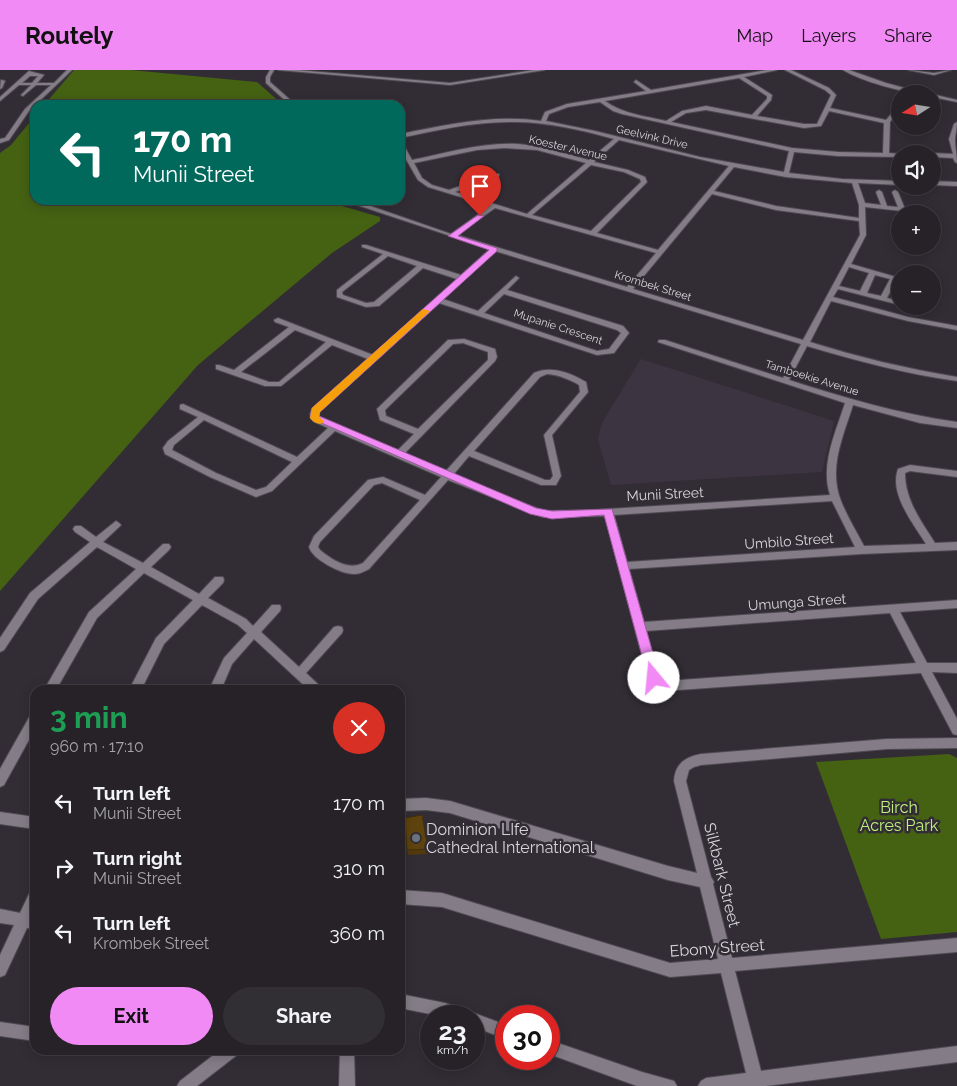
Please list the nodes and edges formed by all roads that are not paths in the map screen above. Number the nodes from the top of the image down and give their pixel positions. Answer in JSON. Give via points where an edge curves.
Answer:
{"nodes":[{"id":1,"x":42,"y":70,"type":"edge"},
{"id":2,"x":70,"y":70,"type":"edge"},
{"id":3,"x":272,"y":70,"type":"edge"},
{"id":4,"x":280,"y":70,"type":"edge"},
{"id":5,"x":542,"y":70,"type":"edge"},
{"id":6,"x":775,"y":70,"type":"edge"},
{"id":7,"x":787,"y":70,"type":"edge"},
{"id":8,"x":846,"y":70,"type":"edge"},
{"id":9,"x":910,"y":70,"type":"edge"},
{"id":10,"x":949,"y":70,"type":"edge"},
{"id":11,"x":28,"y":73,"type":"junction"},
{"id":12,"x":740,"y":76,"type":"junction"},
{"id":13,"x":3,"y":81,"type":"dead end"},
{"id":14,"x":636,"y":81,"type":"dead end"},
{"id":15,"x":19,"y":84,"type":"junction"},
{"id":16,"x":34,"y":84,"type":"junction"},
{"id":17,"x":53,"y":84,"type":"junction"},
{"id":18,"x":891,"y":86,"type":"edge"},
{"id":19,"x":0,"y":88,"type":"edge"},
{"id":20,"x":651,"y":92,"type":"junction"},
{"id":21,"x":22,"y":95,"type":"dead end"},
{"id":22,"x":941,"y":97,"type":"edge"},
{"id":23,"x":0,"y":100,"type":"edge"},
{"id":24,"x":36,"y":100,"type":"edge"},
{"id":25,"x":288,"y":100,"type":"edge"},
{"id":26,"x":602,"y":100,"type":"junction"},
{"id":27,"x":957,"y":101,"type":"edge"},
{"id":28,"x":30,"y":106,"type":"edge"},
{"id":29,"x":826,"y":109,"type":"junction"},
{"id":30,"x":891,"y":116,"type":"edge"},
{"id":31,"x":753,"y":117,"type":"junction"},
{"id":32,"x":543,"y":122,"type":"junction"},
{"id":33,"x":886,"y":122,"type":"junction"},
{"id":34,"x":666,"y":123,"type":"junction"},
{"id":35,"x":957,"y":124,"type":"edge"},
{"id":36,"x":405,"y":135,"type":"edge"},
{"id":37,"x":617,"y":139,"type":"junction"},
{"id":38,"x":0,"y":141,"type":"edge"},
{"id":39,"x":792,"y":150,"type":"junction"},
{"id":40,"x":405,"y":152,"type":"edge"},
{"id":41,"x":886,"y":155,"type":"junction"},
{"id":42,"x":891,"y":155,"type":"edge"},
{"id":43,"x":941,"y":156,"type":"edge"},
{"id":44,"x":956,"y":159,"type":"edge"},
{"id":45,"x":411,"y":162,"type":"junction"},
{"id":46,"x":589,"y":162,"type":"junction"},
{"id":47,"x":732,"y":166,"type":"junction"},
{"id":48,"x":497,"y":175,"type":"dead end"},
{"id":49,"x":786,"y":175,"type":"junction"},
{"id":50,"x":855,"y":183,"type":"junction"},
{"id":51,"x":891,"y":183,"type":"edge"},
{"id":52,"x":941,"y":183,"type":"edge"},
{"id":53,"x":957,"y":184,"type":"edge"},
{"id":54,"x":449,"y":192,"type":"junction"},
{"id":55,"x":711,"y":192,"type":"junction"},
{"id":56,"x":879,"y":192,"type":"dead end"},
{"id":57,"x":896,"y":195,"type":"edge"},
{"id":58,"x":362,"y":205,"type":"edge"},
{"id":59,"x":862,"y":205,"type":"junction"},
{"id":60,"x":494,"y":206,"type":"junction"},
{"id":61,"x":885,"y":208,"type":"junction"},
{"id":62,"x":528,"y":216,"type":"junction"},
{"id":63,"x":864,"y":220,"type":"junction"},
{"id":64,"x":592,"y":234,"type":"junction"},
{"id":65,"x":452,"y":236,"type":"junction"},
{"id":66,"x":364,"y":246,"type":"dead end"},
{"id":67,"x":494,"y":249,"type":"junction"},
{"id":68,"x":660,"y":252,"type":"junction"},
{"id":69,"x":387,"y":254,"type":"junction"},
{"id":70,"x":848,"y":265,"type":"junction"},
{"id":71,"x":422,"y":266,"type":"junction"},
{"id":72,"x":873,"y":272,"type":"junction"},
{"id":73,"x":891,"y":277,"type":"edge"},
{"id":74,"x":462,"y":278,"type":"junction"},
{"id":75,"x":516,"y":278,"type":"dead end"},
{"id":76,"x":837,"y":286,"type":"junction"},
{"id":77,"x":891,"y":288,"type":"edge"},
{"id":78,"x":628,"y":290,"type":"junction"},
{"id":79,"x":503,"y":291,"type":"junction"},
{"id":80,"x":863,"y":294,"type":"junction"},
{"id":81,"x":830,"y":299,"type":"junction"},
{"id":82,"x":883,"y":299,"type":"junction"},
{"id":83,"x":438,"y":300,"type":"junction"},
{"id":84,"x":891,"y":301,"type":"edge"},
{"id":85,"x":480,"y":313,"type":"junction"},
{"id":86,"x":278,"y":320,"type":"dead end"},
{"id":87,"x":291,"y":328,"type":"junction"},
{"id":88,"x":957,"y":328,"type":"edge"},
{"id":89,"x":332,"y":341,"type":"junction"},
{"id":90,"x":662,"y":342,"type":"dead end"},
{"id":91,"x":805,"y":343,"type":"junction"},
{"id":92,"x":374,"y":358,"type":"junction"},
{"id":93,"x":219,"y":366,"type":"dead end"},
{"id":94,"x":236,"y":372,"type":"junction"},
{"id":95,"x":957,"y":379,"type":"edge"},
{"id":96,"x":785,"y":381,"type":"junction"},
{"id":97,"x":850,"y":402,"type":"junction"},
{"id":98,"x":183,"y":407,"type":"dead end"},
{"id":99,"x":202,"y":418,"type":"junction"},
{"id":100,"x":957,"y":425,"type":"edge"},
{"id":101,"x":334,"y":427,"type":"junction"},
{"id":102,"x":419,"y":433,"type":"junction"},
{"id":103,"x":467,"y":452,"type":"junction"},
{"id":104,"x":398,"y":455,"type":"junction"},
{"id":105,"x":298,"y":461,"type":"junction"},
{"id":106,"x":957,"y":474,"type":"edge"},
{"id":107,"x":447,"y":476,"type":"junction"},
{"id":108,"x":835,"y":498,"type":"junction"},
{"id":109,"x":426,"y":499,"type":"junction"},
{"id":110,"x":608,"y":511,"type":"junction"},
{"id":111,"x":116,"y":525,"type":"dead end"},
{"id":112,"x":78,"y":529,"type":"dead end"},
{"id":113,"x":96,"y":542,"type":"junction"},
{"id":114,"x":932,"y":546,"type":"junction"},
{"id":115,"x":957,"y":546,"type":"edge"},
{"id":116,"x":166,"y":547,"type":"dead end"},
{"id":117,"x":861,"y":550,"type":"junction"},
{"id":118,"x":622,"y":566,"type":"junction"},
{"id":119,"x":143,"y":568,"type":"junction"},
{"id":120,"x":219,"y":580,"type":"dead end"},
{"id":121,"x":201,"y":599,"type":"junction"},
{"id":122,"x":957,"y":604,"type":"edge"},
{"id":123,"x":276,"y":608,"type":"dead end"},
{"id":124,"x":893,"y":609,"type":"junction"},
{"id":125,"x":639,"y":627,"type":"junction"},
{"id":126,"x":338,"y":630,"type":"dead end"},
{"id":127,"x":254,"y":632,"type":"junction"},
{"id":128,"x":0,"y":647,"type":"edge"},
{"id":129,"x":926,"y":668,"type":"junction"},
{"id":130,"x":957,"y":668,"type":"edge"},
{"id":131,"x":300,"y":673,"type":"junction"},
{"id":132,"x":53,"y":685,"type":"edge"},
{"id":133,"x":138,"y":685,"type":"edge"},
{"id":134,"x":217,"y":685,"type":"edge"},
{"id":135,"x":312,"y":685,"type":"edge"},
{"id":136,"x":30,"y":727,"type":"edge"},
{"id":137,"x":957,"y":730,"type":"edge"},
{"id":138,"x":957,"y":743,"type":"edge"},
{"id":139,"x":0,"y":781,"type":"edge"},
{"id":140,"x":405,"y":805,"type":"edge"},
{"id":141,"x":0,"y":818,"type":"edge"},
{"id":142,"x":30,"y":822,"type":"edge"},
{"id":143,"x":707,"y":882,"type":"junction"},
{"id":144,"x":405,"y":897,"type":"edge"},
{"id":145,"x":0,"y":916,"type":"edge"},
{"id":146,"x":29,"y":921,"type":"edge"},
{"id":147,"x":957,"y":945,"type":"edge"},
{"id":148,"x":727,"y":966,"type":"junction"},
{"id":149,"x":0,"y":970,"type":"edge"},
{"id":150,"x":405,"y":1002,"type":"edge"},
{"id":151,"x":420,"y":1005,"type":"edge"},
{"id":152,"x":0,"y":1029,"type":"edge"},
{"id":153,"x":30,"y":1033,"type":"edge"},
{"id":154,"x":560,"y":1051,"type":"edge"},
{"id":155,"x":957,"y":1054,"type":"edge"},
{"id":156,"x":225,"y":1055,"type":"edge"},
{"id":157,"x":347,"y":1055,"type":"edge"},
{"id":158,"x":756,"y":1083,"type":"edge"},
{"id":159,"x":185,"y":1086,"type":"edge"},
{"id":160,"x":347,"y":1086,"type":"edge"},
{"id":161,"x":669,"y":1086,"type":"edge"},
{"id":162,"x":706,"y":1086,"type":"edge"}],
"edges":[{"from":1,"to":11,"type":"street"},
{"from":2,"to":17,"type":"street"},
{"from":3,"to":25,"type":"street","via":[[268,82]]},
{"from":4,"to":5,"type":"street","via":[[450,84]]},
{"from":6,"to":12,"type":"street"},
{"from":7,"to":29,"type":"street","via":[[832,93]]},
{"from":8,"to":18,"type":"street"},
{"from":9,"to":10,"type":"street","via":[[932,74]]},
{"from":11,"to":15,"type":"street"},
{"from":11,"to":16,"type":"street","via":[[42,75]]},
{"from":12,"to":20,"type":"street"},
{"from":12,"to":31,"type":"street","via":[[770,94]]},
{"from":13,"to":19,"type":"street"},
{"from":14,"to":20,"type":"street"},
{"from":15,"to":16,"type":"street"},
{"from":15,"to":23,"type":"street"},
{"from":16,"to":17,"type":"street"},
{"from":16,"to":21,"type":"street"},
{"from":17,"to":24,"type":"street"},
{"from":20,"to":26,"type":"street"},
{"from":22,"to":27,"type":"street"},
{"from":26,"to":32,"type":"street","via":[[553,110]]},
{"from":26,"to":34,"type":"street","via":[[621,112]]},
{"from":28,"to":38,"type":"street","via":[[7,139]]},
{"from":29,"to":31,"type":"street","via":[[821,123],[813,127]]},
{"from":29,"to":33,"type":"street"},
{"from":30,"to":33,"type":"street"},
{"from":31,"to":34,"type":"street","via":[[700,108],[679,113]]},
{"from":32,"to":36,"type":"street","name":"Geelvink Drive","via":[[488,121]]},
{"from":32,"to":37,"type":"street","name":"Geelvink Drive"},
{"from":33,"to":41,"type":"street"},
{"from":34,"to":39,"type":"street"},
{"from":35,"to":44,"type":"street","via":[[952,139]]},
{"from":37,"to":46,"type":"street"},
{"from":37,"to":47,"type":"street","name":"Geelvink Drive"},
{"from":39,"to":41,"type":"street"},
{"from":39,"to":49,"type":"street"},
{"from":40,"to":45,"type":"street"},
{"from":41,"to":42,"type":"street"},
{"from":43,"to":44,"type":"street"},
{"from":45,"to":46,"type":"street","name":"Koester Avenue","via":[[510,146]]},
{"from":45,"to":54,"type":"street","via":[[422,182]]},
{"from":46,"to":62,"type":"street"},
{"from":46,"to":64,"type":"street","name":"Koester Avenue","via":[[638,175],[644,180]]},
{"from":47,"to":49,"type":"street","name":"Geelvink Drive"},
{"from":47,"to":55,"type":"street"},
{"from":48,"to":54,"type":"street"},
{"from":49,"to":50,"type":"street","name":"Geelvink Drive"},
{"from":50,"to":51,"type":"street","name":"Geelvink Drive"},
{"from":50,"to":59,"type":"street"},
{"from":52,"to":53,"type":"street"},
{"from":54,"to":60,"type":"street"},
{"from":55,"to":63,"type":"street","via":[[776,208]]},
{"from":55,"to":68,"type":"street"},
{"from":56,"to":61,"type":"street"},
{"from":57,"to":61,"type":"street","via":[[903,208]]},
{"from":58,"to":65,"type":"street","name":"Krombek Street"},
{"from":59,"to":61,"type":"street"},
{"from":59,"to":63,"type":"street"},
{"from":60,"to":62,"type":"street"},
{"from":60,"to":65,"type":"street"},
{"from":62,"to":64,"type":"street"},
{"from":63,"to":70,"type":"street","via":[[863,235]]},
{"from":64,"to":68,"type":"street"},
{"from":65,"to":67,"type":"street","name":"Krombek Street"},
{"from":66,"to":69,"type":"street"},
{"from":67,"to":74,"type":"street","name":"Munii Street"},
{"from":67,"to":78,"type":"street","name":"Krombek Street"},
{"from":68,"to":78,"type":"street"},
{"from":69,"to":71,"type":"street"},
{"from":69,"to":71,"type":"street","via":[[339,291],[339,296],[366,305],[376,304]]},
{"from":70,"to":72,"type":"street"},
{"from":70,"to":76,"type":"street"},
{"from":71,"to":74,"type":"street"},
{"from":72,"to":73,"type":"street"},
{"from":72,"to":80,"type":"street"},
{"from":74,"to":83,"type":"street","name":"Munii Street"},
{"from":75,"to":79,"type":"street"},
{"from":76,"to":80,"type":"street"},
{"from":76,"to":81,"type":"street"},
{"from":77,"to":82,"type":"street"},
{"from":78,"to":91,"type":"street","name":"Krombek Street"},
{"from":79,"to":85,"type":"street"},
{"from":79,"to":85,"type":"street","name":"Mupanie Crescent","via":[[620,328],[625,333],[611,351],[597,353]]},
{"from":80,"to":82,"type":"street"},
{"from":81,"to":88,"type":"street","via":[[908,320]]},
{"from":81,"to":91,"type":"street"},
{"from":82,"to":84,"type":"street"},
{"from":83,"to":85,"type":"street","name":"Mupanie Crescent"},
{"from":83,"to":92,"type":"street","name":"Munii Street"},
{"from":86,"to":87,"type":"street"},
{"from":87,"to":89,"type":"street"},
{"from":87,"to":94,"type":"street"},
{"from":89,"to":92,"type":"street"},
{"from":89,"to":94,"type":"street","via":[[280,384],[268,384]]},
{"from":90,"to":96,"type":"street","name":"Tamboekie Avenue"},
{"from":91,"to":95,"type":"street","name":"Krombek Street","via":[[878,364]]},
{"from":91,"to":96,"type":"street"},
{"from":92,"to":101,"type":"street","name":"Munii Street","via":[[314,412],[316,419]]},
{"from":93,"to":94,"type":"street"},
{"from":96,"to":97,"type":"street","name":"Tamboekie Avenue"},
{"from":97,"to":100,"type":"street","name":"Tamboekie Avenue"},
{"from":97,"to":108,"type":"street","via":[[831,470]]},
{"from":98,"to":99,"type":"street"},
{"from":99,"to":105,"type":"street"},
{"from":99,"to":105,"type":"street","via":[[171,443],[168,452],[249,492],[266,491]]},
{"from":101,"to":104,"type":"street","name":"Munii Street"},
{"from":101,"to":105,"type":"street"},
{"from":102,"to":102,"type":"street","via":[[493,357],[490,350],[464,341],[453,341],[381,409],[383,418]]},
{"from":102,"to":104,"type":"street"},
{"from":103,"to":103,"type":"street","via":[[541,373],[552,372],[583,384],[584,392],[548,435],[557,476],[553,483],[544,483]]},
{"from":103,"to":107,"type":"street"},
{"from":104,"to":107,"type":"street","name":"Munii Street"},
{"from":106,"to":114,"type":"street","via":[[910,468],[901,471],[904,498]]},
{"from":107,"to":109,"type":"street"},
{"from":107,"to":110,"type":"street","name":"Munii Street","via":[[543,514]]},
{"from":108,"to":110,"type":"street","name":"Munii Street"},
{"from":108,"to":117,"type":"street"},
{"from":109,"to":109,"type":"street","via":[[363,568],[348,570],[314,551],[317,539],[371,482],[383,480]]},
{"from":110,"to":118,"type":"street"},
{"from":111,"to":113,"type":"street"},
{"from":112,"to":113,"type":"street"},
{"from":113,"to":119,"type":"street"},
{"from":113,"to":128,"type":"street","via":[[34,596]]},
{"from":114,"to":115,"type":"street","name":"Umbilo Street"},
{"from":114,"to":117,"type":"street","name":"Umbilo Street"},
{"from":116,"to":119,"type":"street"},
{"from":117,"to":118,"type":"street","name":"Umbilo Street"},
{"from":118,"to":125,"type":"street"},
{"from":119,"to":121,"type":"street"},
{"from":119,"to":132,"type":"street","via":[[93,615]]},
{"from":120,"to":121,"type":"street"},
{"from":121,"to":127,"type":"street"},
{"from":121,"to":133,"type":"street","via":[[160,641]]},
{"from":122,"to":124,"type":"street","name":"Umunga Street"},
{"from":123,"to":127,"type":"street"},
{"from":124,"to":125,"type":"street","name":"Umunga Street"},
{"from":124,"to":129,"type":"street"},
{"from":125,"to":129,"type":"street","via":[[656,681],[664,686]]},
{"from":126,"to":131,"type":"street"},
{"from":127,"to":131,"type":"street"},
{"from":127,"to":134,"type":"street","via":[[228,661]]},
{"from":129,"to":130,"type":"street"},
{"from":129,"to":137,"type":"street"},
{"from":131,"to":135,"type":"street"},
{"from":136,"to":139,"type":"street"},
{"from":138,"to":143,"type":"street","name":"Silkbark Street","via":[[887,744],[687,762],[681,769],[680,781]]},
{"from":140,"to":143,"type":"street","via":[[450,807]]},
{"from":141,"to":142,"type":"street"},
{"from":143,"to":148,"type":"street","name":"Silkbark Street"},
{"from":144,"to":148,"type":"street","name":"Ebony Street","via":[[442,900],[670,970]]},
{"from":145,"to":146,"type":"street"},
{"from":146,"to":149,"type":"street"},
{"from":147,"to":148,"type":"street","name":"Ebony Street"},
{"from":148,"to":158,"type":"street","name":"Silkbark Street"},
{"from":150,"to":151,"type":"street"},
{"from":152,"to":153,"type":"street"},
{"from":154,"to":161,"type":"street","via":[[642,1080]]},
{"from":155,"to":158,"type":"street"},
{"from":156,"to":159,"type":"street"},
{"from":157,"to":160,"type":"street"},
{"from":158,"to":162,"type":"street"}]}
